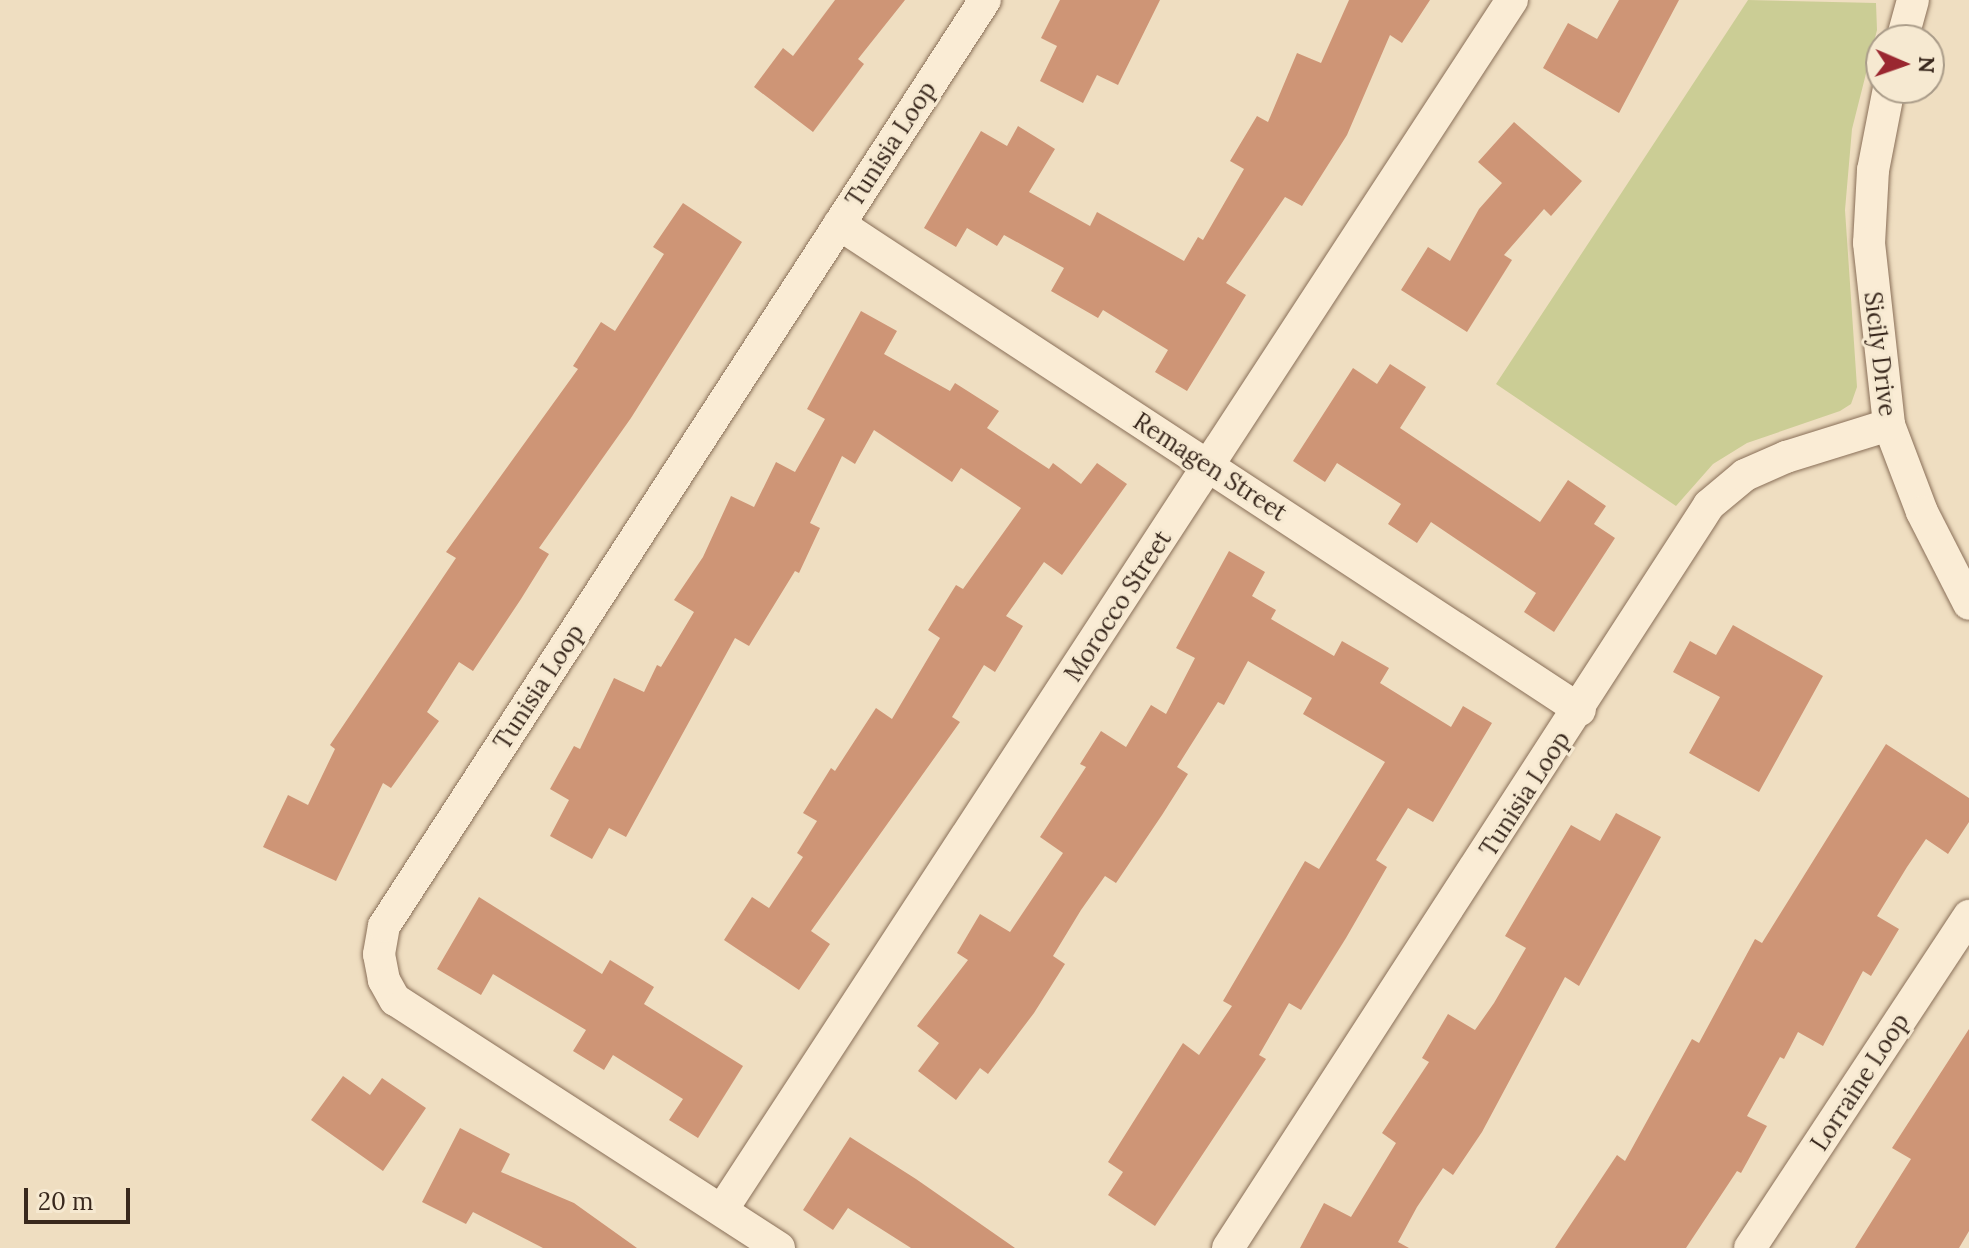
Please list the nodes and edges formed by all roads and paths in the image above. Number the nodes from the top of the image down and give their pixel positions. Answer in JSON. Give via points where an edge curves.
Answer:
{"nodes":[{"id":1,"x":985,"y":0,"type":"edge"},
{"id":2,"x":1512,"y":0,"type":"edge"},
{"id":3,"x":1913,"y":0,"type":"edge"},
{"id":4,"x":1906,"y":24,"type":"edge"},
{"id":5,"x":1886,"y":104,"type":"edge"},
{"id":6,"x":839,"y":224,"type":"junction"},
{"id":7,"x":1889,"y":425,"type":"junction"},
{"id":8,"x":1210,"y":466,"type":"junction"},
{"id":9,"x":1969,"y":604,"type":"edge"},
{"id":10,"x":1580,"y":710,"type":"junction"},
{"id":11,"x":1969,"y":916,"type":"edge"},
{"id":12,"x":722,"y":1210,"type":"junction"},
{"id":13,"x":779,"y":1248,"type":"edge"},
{"id":14,"x":1228,"y":1248,"type":"edge"},
{"id":15,"x":1750,"y":1248,"type":"edge"}],
"edges":[{"from":1,"to":6,"type":"street","name":"Tunisia Loop"},
{"from":2,"to":8,"type":"street","name":"Morocco Street"},
{"from":3,"to":4,"type":"street"},
{"from":5,"to":7,"type":"street","name":"Sicily Drive","via":[[1873,170],[1869,243]]},
{"from":6,"to":8,"type":"street","name":"Remagen Street"},
{"from":6,"to":12,"type":"street","name":"Tunisia Loop","via":[[384,926],[379,954],[395,1000]]},
{"from":7,"to":9,"type":"street","name":"Sicily Drive","via":[[1922,512]]},
{"from":7,"to":10,"type":"street","name":"Tunisia Loop","via":[[1745,475],[1709,505]]},
{"from":8,"to":10,"type":"street","name":"Remagen Street"},
{"from":8,"to":12,"type":"street","name":"Morocco Street"},
{"from":10,"to":14,"type":"street","name":"Tunisia Loop"},
{"from":11,"to":15,"type":"street","name":"Lorraine Loop"},
{"from":12,"to":13,"type":"street","name":"Tunisia Loop"}]}
